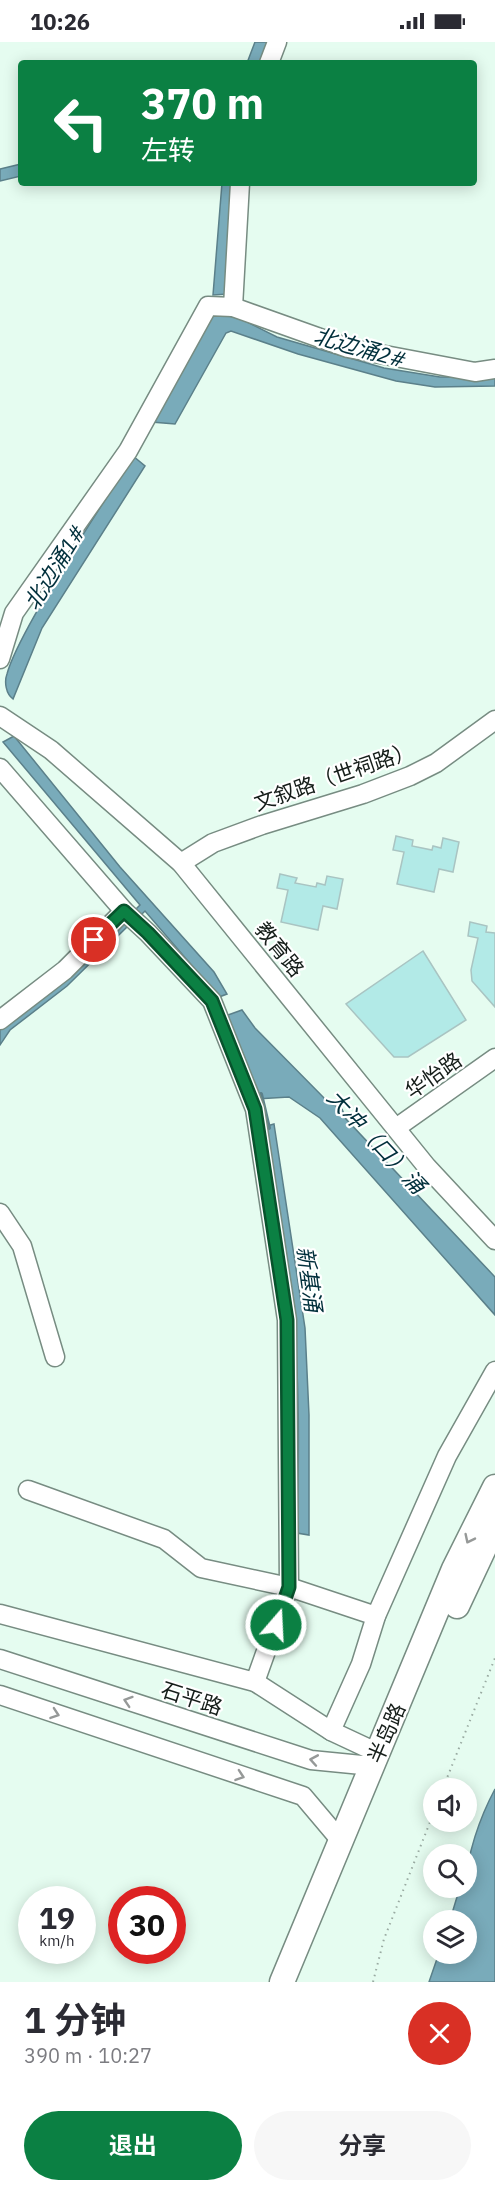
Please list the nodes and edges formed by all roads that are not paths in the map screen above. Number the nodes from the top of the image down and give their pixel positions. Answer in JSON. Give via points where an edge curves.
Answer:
{"nodes":[{"id":1,"x":277,"y":42,"type":"edge"},
{"id":2,"x":270,"y":60,"type":"edge"},
{"id":3,"x":240,"y":186,"type":"edge"},
{"id":4,"x":233,"y":306,"type":"junction"},
{"id":5,"x":495,"y":369,"type":"edge"},
{"id":6,"x":0,"y":659,"type":"edge"},
{"id":7,"x":0,"y":716,"type":"edge"},
{"id":8,"x":495,"y":720,"type":"edge"},
{"id":9,"x":0,"y":768,"type":"edge"},
{"id":10,"x":181,"y":862,"type":"junction"},
{"id":11,"x":124,"y":911,"type":"junction"},
{"id":12,"x":0,"y":1020,"type":"edge"},
{"id":13,"x":495,"y":1058,"type":"edge"},
{"id":14,"x":396,"y":1128,"type":"junction"},
{"id":15,"x":0,"y":1213,"type":"edge"},
{"id":16,"x":495,"y":1240,"type":"edge"},
{"id":17,"x":55,"y":1357,"type":"dead end"},
{"id":18,"x":495,"y":1371,"type":"edge"},
{"id":19,"x":495,"y":1487,"type":"edge"},
{"id":20,"x":28,"y":1490,"type":"dead end"},
{"id":21,"x":495,"y":1525,"type":"edge"},
{"id":22,"x":289,"y":1587,"type":"junction"},
{"id":23,"x":0,"y":1614,"type":"edge"},
{"id":24,"x":376,"y":1616,"type":"junction"},
{"id":25,"x":0,"y":1659,"type":"edge"},
{"id":26,"x":255,"y":1682,"type":"junction"},
{"id":27,"x":0,"y":1695,"type":"edge"},
{"id":28,"x":331,"y":1731,"type":"junction"},
{"id":29,"x":375,"y":1760,"type":"junction"},
{"id":30,"x":341,"y":1840,"type":"junction"},
{"id":31,"x":282,"y":1982,"type":"edge"},
{"id":32,"x":299,"y":1982,"type":"edge"}],
"edges":[{"from":1,"to":2,"type":"street"},
{"from":3,"to":4,"type":"street"},
{"from":4,"to":5,"type":"street","via":[[348,348],[475,372]]},
{"from":4,"to":6,"type":"street","via":[[208,306],[128,451],[14,613]]},
{"from":7,"to":10,"type":"street","name":"教育路","via":[[51,750]]},
{"from":8,"to":10,"type":"street","name":"文叙路（世祠路）","via":[[436,763],[410,776],[213,843]]},
{"from":9,"to":11,"type":"street"},
{"from":10,"to":14,"type":"street","name":"教育路"},
{"from":11,"to":12,"type":"street","via":[[65,970]]},
{"from":11,"to":22,"type":"street","via":[[212,1001],[255,1109],[287,1320]]},
{"from":13,"to":14,"type":"street","name":"华怡路"},
{"from":14,"to":16,"type":"street","name":"教育路"},
{"from":15,"to":17,"type":"street","via":[[22,1246]]},
{"from":18,"to":24,"type":"street","via":[[447,1456]]},
{"from":19,"to":29,"type":"main road","name":"半岛路","one_way":true,"via":[[454,1569]]},
{"from":20,"to":22,"type":"street","via":[[164,1539],[201,1568]]},
{"from":21,"to":32,"type":"main road","name":"半岛路","via":[[395,1748]]},
{"from":22,"to":24,"type":"street"},
{"from":22,"to":26,"type":"street"},
{"from":23,"to":26,"type":"street"},
{"from":24,"to":28,"type":"street","via":[[361,1664]]},
{"from":29,"to":25,"type":"street","name":"石平路","one_way":true,"via":[[311,1760]]},
{"from":26,"to":28,"type":"street"},
{"from":27,"to":30,"type":"street","one_way":true,"via":[[303,1796]]},
{"from":28,"to":29,"type":"street"},
{"from":29,"to":30,"type":"main road","name":"半岛路"},
{"from":30,"to":31,"type":"main road","name":"半岛路"}]}
